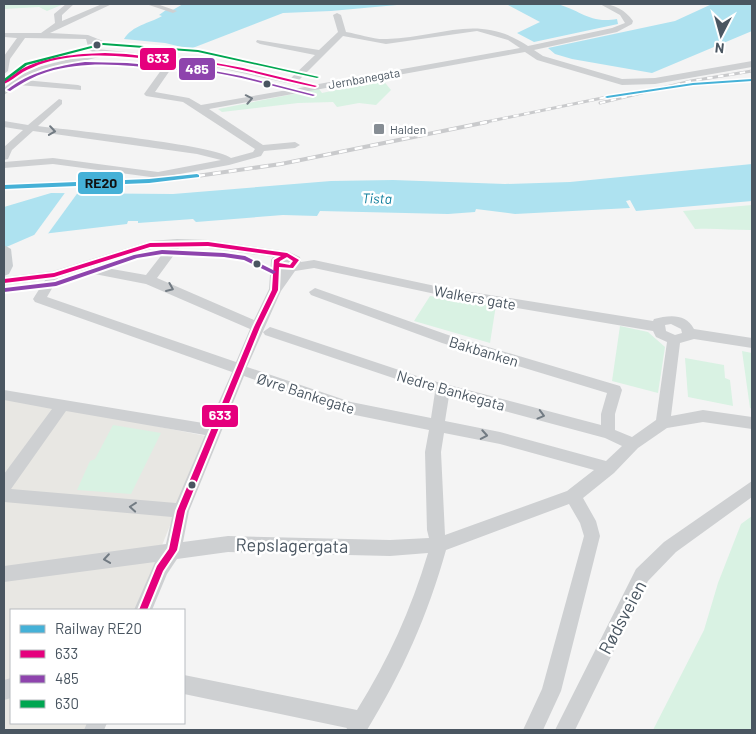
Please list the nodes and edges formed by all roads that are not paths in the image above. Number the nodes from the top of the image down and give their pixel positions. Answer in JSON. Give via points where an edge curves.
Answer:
{"nodes":[{"id":1,"x":70,"y":4,"type":"edge"},
{"id":2,"x":108,"y":4,"type":"edge"},
{"id":3,"x":150,"y":4,"type":"edge"},
{"id":4,"x":604,"y":4,"type":"edge"},
{"id":5,"x":173,"y":11,"type":"dead end"},
{"id":6,"x":338,"y":15,"type":"dead end"},
{"id":7,"x":60,"y":24,"type":"junction"},
{"id":8,"x":340,"y":33,"type":"junction"},
{"id":9,"x":4,"y":35,"type":"edge"},
{"id":10,"x":44,"y":35,"type":"junction"},
{"id":11,"x":22,"y":36,"type":"junction"},
{"id":12,"x":260,"y":42,"type":"dead end"},
{"id":13,"x":526,"y":49,"type":"junction"},
{"id":14,"x":103,"y":53,"type":"junction"},
{"id":15,"x":320,"y":53,"type":"junction"},
{"id":16,"x":5,"y":59,"type":"edge"},
{"id":17,"x":173,"y":60,"type":"junction"},
{"id":18,"x":752,"y":64,"type":"edge"},
{"id":19,"x":4,"y":71,"type":"edge"},
{"id":20,"x":293,"y":81,"type":"junction"},
{"id":21,"x":7,"y":82,"type":"edge"},
{"id":22,"x":315,"y":86,"type":"junction"},
{"id":23,"x":78,"y":88,"type":"dead end"},
{"id":24,"x":4,"y":92,"type":"edge"},
{"id":25,"x":59,"y":102,"type":"dead end"},
{"id":26,"x":201,"y":108,"type":"junction"},
{"id":27,"x":4,"y":124,"type":"edge"},
{"id":28,"x":30,"y":128,"type":"junction"},
{"id":29,"x":295,"y":145,"type":"dead end"},
{"id":30,"x":261,"y":148,"type":"junction"},
{"id":31,"x":4,"y":161,"type":"edge"},
{"id":32,"x":229,"y":162,"type":"junction"},
{"id":33,"x":177,"y":243,"type":"junction"},
{"id":34,"x":248,"y":250,"type":"junction"},
{"id":35,"x":4,"y":251,"type":"edge"},
{"id":36,"x":291,"y":261,"type":"junction"},
{"id":37,"x":278,"y":264,"type":"junction"},
{"id":38,"x":72,"y":268,"type":"junction"},
{"id":39,"x":4,"y":273,"type":"edge"},
{"id":40,"x":54,"y":275,"type":"junction"},
{"id":41,"x":149,"y":280,"type":"junction"},
{"id":42,"x":275,"y":290,"type":"junction"},
{"id":43,"x":314,"y":292,"type":"dead end"},
{"id":44,"x":658,"y":327,"type":"junction"},
{"id":45,"x":263,"y":330,"type":"junction"},
{"id":46,"x":689,"y":333,"type":"junction"},
{"id":47,"x":674,"y":340,"type":"junction"},
{"id":48,"x":752,"y":343,"type":"edge"},
{"id":49,"x":240,"y":370,"type":"junction"},
{"id":50,"x":443,"y":388,"type":"junction"},
{"id":51,"x":4,"y":395,"type":"edge"},
{"id":52,"x":62,"y":406,"type":"junction"},
{"id":53,"x":752,"y":423,"type":"edge"},
{"id":54,"x":663,"y":424,"type":"junction"},
{"id":55,"x":436,"y":426,"type":"junction"},
{"id":56,"x":214,"y":431,"type":"junction"},
{"id":57,"x":608,"y":433,"type":"junction"},
{"id":58,"x":633,"y":444,"type":"junction"},
{"id":59,"x":608,"y":468,"type":"junction"},
{"id":60,"x":4,"y":486,"type":"edge"},
{"id":61,"x":752,"y":488,"type":"edge"},
{"id":62,"x":4,"y":495,"type":"edge"},
{"id":63,"x":573,"y":496,"type":"junction"},
{"id":64,"x":181,"y":511,"type":"junction"},
{"id":65,"x":439,"y":545,"type":"junction"},
{"id":66,"x":173,"y":550,"type":"junction"},
{"id":67,"x":4,"y":574,"type":"edge"},
{"id":68,"x":143,"y":609,"type":"edge"},
{"id":69,"x":185,"y":684,"type":"edge"},
{"id":70,"x":359,"y":726,"type":"edge"},
{"id":71,"x":533,"y":730,"type":"edge"},
{"id":72,"x":565,"y":730,"type":"edge"}],
"edges":[{"from":1,"to":7,"type":"street","via":[[58,14]]},
{"from":2,"to":7,"type":"street"},
{"from":3,"to":5,"type":"street"},
{"from":4,"to":13,"type":"street","name":"Jernbanegata","via":[[623,13],[630,21],[628,24]]},
{"from":6,"to":8,"type":"street"},
{"from":7,"to":10,"type":"street"},
{"from":8,"to":13,"type":"street","via":[[386,42],[477,29],[511,38]]},
{"from":8,"to":15,"type":"street"},
{"from":9,"to":11,"type":"street"},
{"from":10,"to":11,"type":"street"},
{"from":10,"to":14,"type":"street","via":[[92,39],[93,48]]},
{"from":11,"to":16,"type":"street"},
{"from":12,"to":15,"type":"street"},
{"from":13,"to":18,"type":"street","via":[[548,61],[622,82],[655,81]]},
{"from":13,"to":22,"type":"street","name":"Jernbanegata"},
{"from":14,"to":17,"type":"street"},
{"from":14,"to":21,"type":"street","via":[[40,68]]},
{"from":15,"to":20,"type":"street"},
{"from":16,"to":19,"type":"street"},
{"from":17,"to":20,"type":"street","via":[[196,60]]},
{"from":17,"to":26,"type":"street","via":[[149,94],[182,98]]},
{"from":20,"to":22,"type":"street"},
{"from":21,"to":23,"type":"street"},
{"from":21,"to":24,"type":"street"},
{"from":26,"to":22,"type":"street","name":"Jernbanegata","one_way":true},
{"from":25,"to":28,"type":"street"},
{"from":26,"to":30,"type":"street"},
{"from":27,"to":28,"type":"street"},
{"from":28,"to":31,"type":"street","via":[[7,149]]},
{"from":28,"to":32,"type":"street","one_way":true,"via":[[197,151],[222,156]]},
{"from":29,"to":30,"type":"street"},
{"from":30,"to":32,"type":"street","via":[[253,156]]},
{"from":31,"to":32,"type":"street","via":[[53,161],[158,174]]},
{"from":33,"to":34,"type":"street"},
{"from":33,"to":38,"type":"street","via":[[140,246]]},
{"from":33,"to":41,"type":"street"},
{"from":34,"to":36,"type":"street"},
{"from":34,"to":37,"type":"street"},
{"from":35,"to":39,"type":"main road"},
{"from":36,"to":37,"type":"street"},
{"from":36,"to":42,"type":"street"},
{"from":36,"to":44,"type":"street","name":"Walkers gate","via":[[432,289]]},
{"from":37,"to":42,"type":"street"},
{"from":38,"to":39,"type":"street"},
{"from":38,"to":40,"type":"street"},
{"from":38,"to":41,"type":"street","name":"Nedre Bankegata"},
{"from":39,"to":40,"type":"street"},
{"from":40,"to":49,"type":"street","name":"Øvre Bankegate","via":[[39,299]]},
{"from":41,"to":45,"type":"street","name":"Nedre Bankegata","one_way":true},
{"from":42,"to":45,"type":"street"},
{"from":43,"to":57,"type":"street","name":"Bakbanken","via":[[447,340],[615,390],[608,414]]},
{"from":44,"to":46,"type":"street","name":"Walkers gate","via":[[662,320],[672,319],[686,326]]},
{"from":44,"to":47,"type":"street","name":"Walkers gate","via":[[664,337]]},
{"from":45,"to":49,"type":"street"},
{"from":45,"to":50,"type":"street","name":"Nedre Bankegata"},
{"from":46,"to":47,"type":"street","via":[[684,339]]},
{"from":46,"to":48,"type":"street","name":"Walkers gate"},
{"from":47,"to":54,"type":"street"},
{"from":49,"to":55,"type":"street","name":"Øvre Bankegate","via":[[350,408]]},
{"from":49,"to":56,"type":"street"},
{"from":50,"to":55,"type":"street"},
{"from":50,"to":57,"type":"street","name":"Nedre Bankegata","one_way":true},
{"from":51,"to":52,"type":"street"},
{"from":52,"to":56,"type":"street"},
{"from":52,"to":60,"type":"street"},
{"from":53,"to":54,"type":"street","via":[[703,416]]},
{"from":54,"to":58,"type":"street","name":"Repslagergata"},
{"from":55,"to":59,"type":"street","name":"Øvre Bankegate","one_way":true,"via":[[500,438]]},
{"from":55,"to":65,"type":"street","via":[[432,476]]},
{"from":56,"to":64,"type":"street"},
{"from":57,"to":58,"type":"street","name":"Nedre Bankegata"},
{"from":58,"to":59,"type":"street","name":"Repslagergata"},
{"from":59,"to":63,"type":"street","name":"Repslagergata"},
{"from":61,"to":72,"type":"street","name":"Rødsveien","via":[[670,547],[642,575]]},
{"from":64,"to":62,"type":"street","one_way":true},
{"from":63,"to":65,"type":"street","name":"Repslagergata"},
{"from":63,"to":71,"type":"street","via":[[588,521],[592,536],[551,691]]},
{"from":64,"to":66,"type":"street"},
{"from":65,"to":66,"type":"street","name":"Repslagergata","via":[[390,548],[228,544]]},
{"from":65,"to":70,"type":"street","via":[[406,641]]},
{"from":66,"to":67,"type":"street","name":"Repslagergata","one_way":true},
{"from":66,"to":68,"type":"street","via":[[160,569]]},
{"from":69,"to":70,"type":"street"}]}
